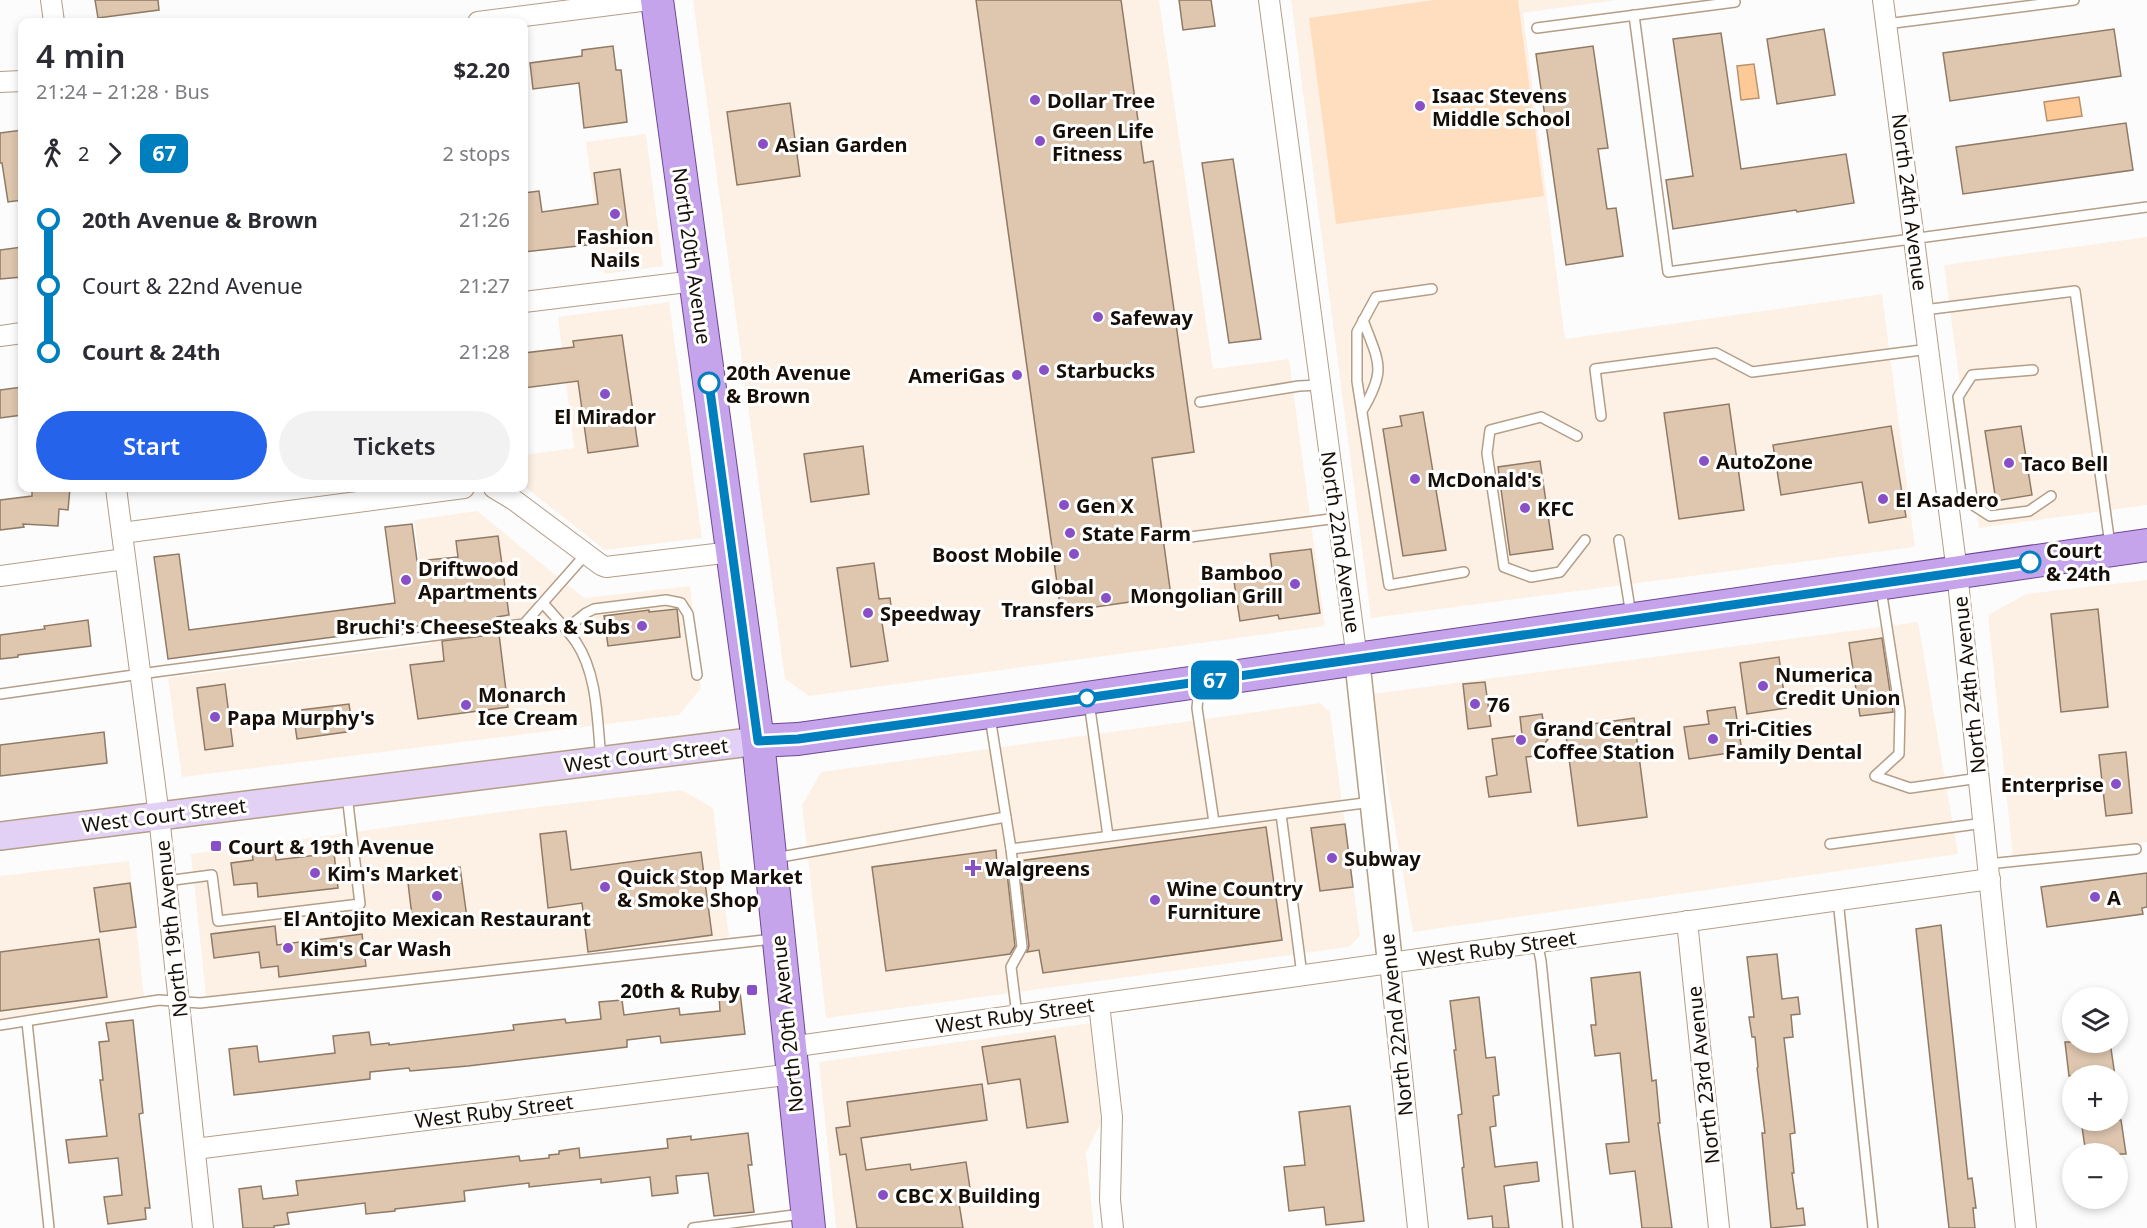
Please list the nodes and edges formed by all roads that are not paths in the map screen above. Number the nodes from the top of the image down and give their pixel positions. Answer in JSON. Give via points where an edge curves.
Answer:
{"nodes":[{"id":1,"x":51,"y":0,"type":"edge"},
{"id":2,"x":649,"y":0,"type":"edge"},
{"id":3,"x":657,"y":0,"type":"edge"},
{"id":4,"x":1269,"y":0,"type":"edge"},
{"id":5,"x":1883,"y":0,"type":"edge"},
{"id":6,"x":2074,"y":0,"type":"edge"},
{"id":7,"x":1735,"y":2,"type":"dead end"},
{"id":8,"x":1634,"y":15,"type":"junction"},
{"id":9,"x":53,"y":18,"type":"edge"},
{"id":10,"x":509,"y":18,"type":"edge"},
{"id":11,"x":1886,"y":24,"type":"junction"},
{"id":12,"x":1538,"y":28,"type":"dead end"},
{"id":13,"x":18,"y":81,"type":"edge"},
{"id":14,"x":0,"y":82,"type":"edge"},
{"id":15,"x":2147,"y":207,"type":"edge"},
{"id":16,"x":1914,"y":238,"type":"junction"},
{"id":17,"x":695,"y":281,"type":"junction"},
{"id":18,"x":1432,"y":289,"type":"dead end"},
{"id":19,"x":528,"y":302,"type":"edge"},
{"id":20,"x":1924,"y":310,"type":"junction"},
{"id":21,"x":1363,"y":320,"type":"junction"},
{"id":22,"x":18,"y":334,"type":"edge"},
{"id":23,"x":0,"y":336,"type":"edge"},
{"id":24,"x":1929,"y":349,"type":"junction"},
{"id":25,"x":2033,"y":370,"type":"dead end"},
{"id":26,"x":1320,"y":385,"type":"junction"},
{"id":27,"x":1200,"y":402,"type":"dead end"},
{"id":28,"x":1362,"y":411,"type":"junction"},
{"id":29,"x":1601,"y":416,"type":"dead end"},
{"id":30,"x":1577,"y":436,"type":"dead end"},
{"id":31,"x":117,"y":492,"type":"edge"},
{"id":32,"x":434,"y":492,"type":"edge"},
{"id":33,"x":501,"y":492,"type":"edge"},
{"id":34,"x":2051,"y":496,"type":"dead end"},
{"id":35,"x":1338,"y":518,"type":"junction"},
{"id":36,"x":122,"y":533,"type":"junction"},
{"id":37,"x":1190,"y":537,"type":"dead end"},
{"id":38,"x":1585,"y":540,"type":"dead end"},
{"id":39,"x":1619,"y":540,"type":"dead end"},
{"id":40,"x":2147,"y":545,"type":"edge"},
{"id":41,"x":2111,"y":550,"type":"junction"},
{"id":42,"x":732,"y":552,"type":"junction"},
{"id":43,"x":586,"y":554,"type":"junction"},
{"id":44,"x":125,"y":560,"type":"junction"},
{"id":45,"x":1464,"y":572,"type":"dead end"},
{"id":46,"x":1957,"y":572,"type":"junction"},
{"id":47,"x":0,"y":576,"type":"edge"},
{"id":48,"x":1880,"y":584,"type":"junction"},
{"id":49,"x":543,"y":603,"type":"junction"},
{"id":50,"x":1632,"y":620,"type":"junction"},
{"id":51,"x":566,"y":629,"type":"junction"},
{"id":52,"x":1357,"y":659,"type":"junction"},
{"id":53,"x":141,"y":675,"type":"junction"},
{"id":54,"x":697,"y":675,"type":"dead end"},
{"id":55,"x":1200,"y":682,"type":"junction"},
{"id":56,"x":0,"y":694,"type":"edge"},
{"id":57,"x":1089,"y":698,"type":"junction"},
{"id":58,"x":990,"y":712,"type":"junction"},
{"id":59,"x":758,"y":741,"type":"junction"},
{"id":60,"x":602,"y":760,"type":"junction"},
{"id":61,"x":1979,"y":778,"type":"junction"},
{"id":62,"x":347,"y":792,"type":"junction"},
{"id":63,"x":1372,"y":802,"type":"junction"},
{"id":64,"x":1281,"y":814,"type":"junction"},
{"id":65,"x":159,"y":816,"type":"junction"},
{"id":66,"x":1006,"y":817,"type":"junction"},
{"id":67,"x":1214,"y":822,"type":"junction"},
{"id":68,"x":1984,"y":823,"type":"junction"},
{"id":69,"x":0,"y":836,"type":"edge"},
{"id":70,"x":1108,"y":836,"type":"junction"},
{"id":71,"x":1830,"y":844,"type":"dead end"},
{"id":72,"x":1011,"y":849,"type":"junction"},
{"id":73,"x":2136,"y":849,"type":"dead end"},
{"id":74,"x":770,"y":858,"type":"junction"},
{"id":75,"x":1989,"y":872,"type":"junction"},
{"id":76,"x":166,"y":881,"type":"junction"},
{"id":77,"x":1838,"y":900,"type":"junction"},
{"id":78,"x":1687,"y":921,"type":"junction"},
{"id":79,"x":778,"y":938,"type":"junction"},
{"id":80,"x":1537,"y":942,"type":"junction"},
{"id":81,"x":1390,"y":963,"type":"junction"},
{"id":82,"x":1302,"y":975,"type":"junction"},
{"id":83,"x":179,"y":1002,"type":"junction"},
{"id":84,"x":1099,"y":1004,"type":"junction"},
{"id":85,"x":1017,"y":1015,"type":"junction"},
{"id":86,"x":27,"y":1022,"type":"junction"},
{"id":87,"x":0,"y":1025,"type":"edge"},
{"id":88,"x":791,"y":1060,"type":"junction"},
{"id":89,"x":195,"y":1149,"type":"junction"},
{"id":90,"x":808,"y":1220,"type":"edge"},
{"id":91,"x":50,"y":1228,"type":"edge"},
{"id":92,"x":203,"y":1228,"type":"edge"},
{"id":93,"x":693,"y":1228,"type":"edge"},
{"id":94,"x":1113,"y":1228,"type":"edge"},
{"id":95,"x":1418,"y":1228,"type":"edge"},
{"id":96,"x":1568,"y":1228,"type":"edge"},
{"id":97,"x":1719,"y":1228,"type":"edge"},
{"id":98,"x":1873,"y":1228,"type":"edge"},
{"id":99,"x":2026,"y":1228,"type":"edge"}],
"edges":[{"from":1,"to":9,"type":"street"},
{"from":2,"to":10,"type":"street"},
{"from":3,"to":17,"type":"main road","name":"North 20th Avenue"},
{"from":4,"to":26,"type":"street","name":"North 22nd Avenue"},
{"from":5,"to":11,"type":"street","name":"North 24th Avenue"},
{"from":6,"to":11,"type":"lane"},
{"from":7,"to":8,"type":"lane"},
{"from":8,"to":12,"type":"lane"},
{"from":8,"to":16,"type":"lane","via":[[1668,272]]},
{"from":11,"to":16,"type":"street","name":"North 24th Avenue"},
{"from":13,"to":14,"type":"street"},
{"from":15,"to":16,"type":"lane"},
{"from":16,"to":20,"type":"street","name":"North 24th Avenue"},
{"from":17,"to":19,"type":"street"},
{"from":17,"to":42,"type":"main road","name":"North 20th Avenue"},
{"from":18,"to":21,"type":"lane","via":[[1376,297]]},
{"from":20,"to":24,"type":"street","name":"North 24th Avenue"},
{"from":20,"to":41,"type":"lane","via":[[2075,291]]},
{"from":21,"to":28,"type":"lane","via":[[1357,332],[1357,381]]},
{"from":21,"to":28,"type":"lane","via":[[1379,363],[1376,388]]},
{"from":22,"to":23,"type":"street"},
{"from":24,"to":29,"type":"lane","via":[[1752,372],[1716,353],[1595,369]]},
{"from":24,"to":46,"type":"street","name":"North 24th Avenue"},
{"from":25,"to":34,"type":"lane","via":[[1972,375],[1958,397],[1973,506],[1990,516],[2029,511]]},
{"from":26,"to":27,"type":"lane"},
{"from":26,"to":35,"type":"street","name":"North 22nd Avenue"},
{"from":28,"to":45,"type":"lane","via":[[1389,585]]},
{"from":30,"to":38,"type":"lane","via":[[1541,417],[1490,430],[1487,453],[1504,567],[1531,577],[1560,572]]},
{"from":31,"to":36,"type":"street","name":"North 19th Avenue"},
{"from":32,"to":36,"type":"street"},
{"from":33,"to":43,"type":"street"},
{"from":35,"to":37,"type":"lane"},
{"from":35,"to":52,"type":"street","name":"North 22nd Avenue"},
{"from":36,"to":44,"type":"street","name":"North 19th Avenue"},
{"from":39,"to":50,"type":"lane"},
{"from":40,"to":41,"type":"main road","name":"West Court Street"},
{"from":41,"to":46,"type":"main road","name":"West Court Street"},
{"from":42,"to":43,"type":"street","via":[[606,567]]},
{"from":42,"to":59,"type":"main road","name":"North 20th Avenue"},
{"from":43,"to":49,"type":"lane"},
{"from":44,"to":47,"type":"street"},
{"from":44,"to":53,"type":"street","name":"North 19th Avenue"},
{"from":46,"to":48,"type":"main road","name":"West Court Street"},
{"from":46,"to":61,"type":"street","name":"North 24th Avenue"},
{"from":48,"to":50,"type":"main road","name":"West Court Street"},
{"from":48,"to":61,"type":"lane","via":[[1900,711],[1899,754],[1875,776],[1910,788]]},
{"from":49,"to":51,"type":"lane"},
{"from":49,"to":53,"type":"lane","via":[[524,624]]},
{"from":50,"to":52,"type":"main road","name":"West Court Street"},
{"from":51,"to":54,"type":"lane","via":[[594,609],[666,600],[681,603],[688,614]]},
{"from":51,"to":60,"type":"lane","via":[[587,664]]},
{"from":52,"to":55,"type":"main road","name":"West Court Street"},
{"from":52,"to":63,"type":"street","name":"North 22nd Avenue"},
{"from":53,"to":56,"type":"lane"},
{"from":53,"to":65,"type":"street","name":"North 19th Avenue"},
{"from":55,"to":57,"type":"main road","name":"West Court Street"},
{"from":55,"to":67,"type":"lane","via":[[1197,708]]},
{"from":57,"to":58,"type":"main road","name":"West Court Street"},
{"from":57,"to":70,"type":"lane"},
{"from":58,"to":59,"type":"main road","name":"West Court Street"},
{"from":58,"to":66,"type":"lane"},
{"from":59,"to":60,"type":"main road","name":"West Court Street"},
{"from":59,"to":74,"type":"main road","name":"North 20th Avenue"},
{"from":60,"to":62,"type":"main road","name":"West Court Street"},
{"from":61,"to":68,"type":"street","name":"North 24th Avenue"},
{"from":62,"to":65,"type":"main road","name":"West Court Street"},
{"from":62,"to":76,"type":"lane","via":[[360,904],[218,921],[212,875]]},
{"from":63,"to":64,"type":"lane"},
{"from":63,"to":81,"type":"street","name":"North 22nd Avenue"},
{"from":64,"to":67,"type":"lane"},
{"from":64,"to":82,"type":"lane"},
{"from":65,"to":69,"type":"main road","name":"West Court Street"},
{"from":65,"to":76,"type":"street","name":"North 19th Avenue"},
{"from":66,"to":72,"type":"lane"},
{"from":66,"to":74,"type":"lane"},
{"from":67,"to":70,"type":"lane"},
{"from":68,"to":71,"type":"lane"},
{"from":68,"to":75,"type":"street","name":"North 24th Avenue"},
{"from":70,"to":72,"type":"lane"},
{"from":72,"to":85,"type":"lane","via":[[1022,947],[1011,967]]},
{"from":73,"to":75,"type":"lane"},
{"from":74,"to":79,"type":"main road","name":"North 20th Avenue"},
{"from":75,"to":77,"type":"street","name":"West Ruby Street"},
{"from":75,"to":99,"type":"street","name":"North 24th Avenue"},
{"from":76,"to":83,"type":"street","name":"North 19th Avenue"},
{"from":77,"to":78,"type":"street","name":"West Ruby Street"},
{"from":77,"to":98,"type":"lane"},
{"from":78,"to":80,"type":"street","name":"West Ruby Street"},
{"from":78,"to":97,"type":"street","name":"North 23rd Avenue"},
{"from":79,"to":83,"type":"lane","via":[[200,1004]]},
{"from":79,"to":88,"type":"main road","name":"North 20th Avenue"},
{"from":80,"to":81,"type":"street","name":"West Ruby Street"},
{"from":80,"to":96,"type":"lane"},
{"from":81,"to":82,"type":"street","name":"West Ruby Street"},
{"from":81,"to":95,"type":"street","name":"North 22nd Avenue"},
{"from":82,"to":84,"type":"street","name":"West Ruby Street"},
{"from":83,"to":86,"type":"lane","via":[[159,999]]},
{"from":83,"to":89,"type":"street","name":"North 19th Avenue"},
{"from":84,"to":85,"type":"street","name":"West Ruby Street"},
{"from":84,"to":94,"type":"street","via":[[1112,1117]]},
{"from":85,"to":88,"type":"street","name":"West Ruby Street"},
{"from":86,"to":87,"type":"lane"},
{"from":86,"to":91,"type":"lane"},
{"from":88,"to":89,"type":"street","name":"West Ruby Street"},
{"from":88,"to":90,"type":"main road","name":"North 20th Avenue"},
{"from":89,"to":92,"type":"street","name":"North 19th Avenue"},
{"from":90,"to":93,"type":"lane"}]}
